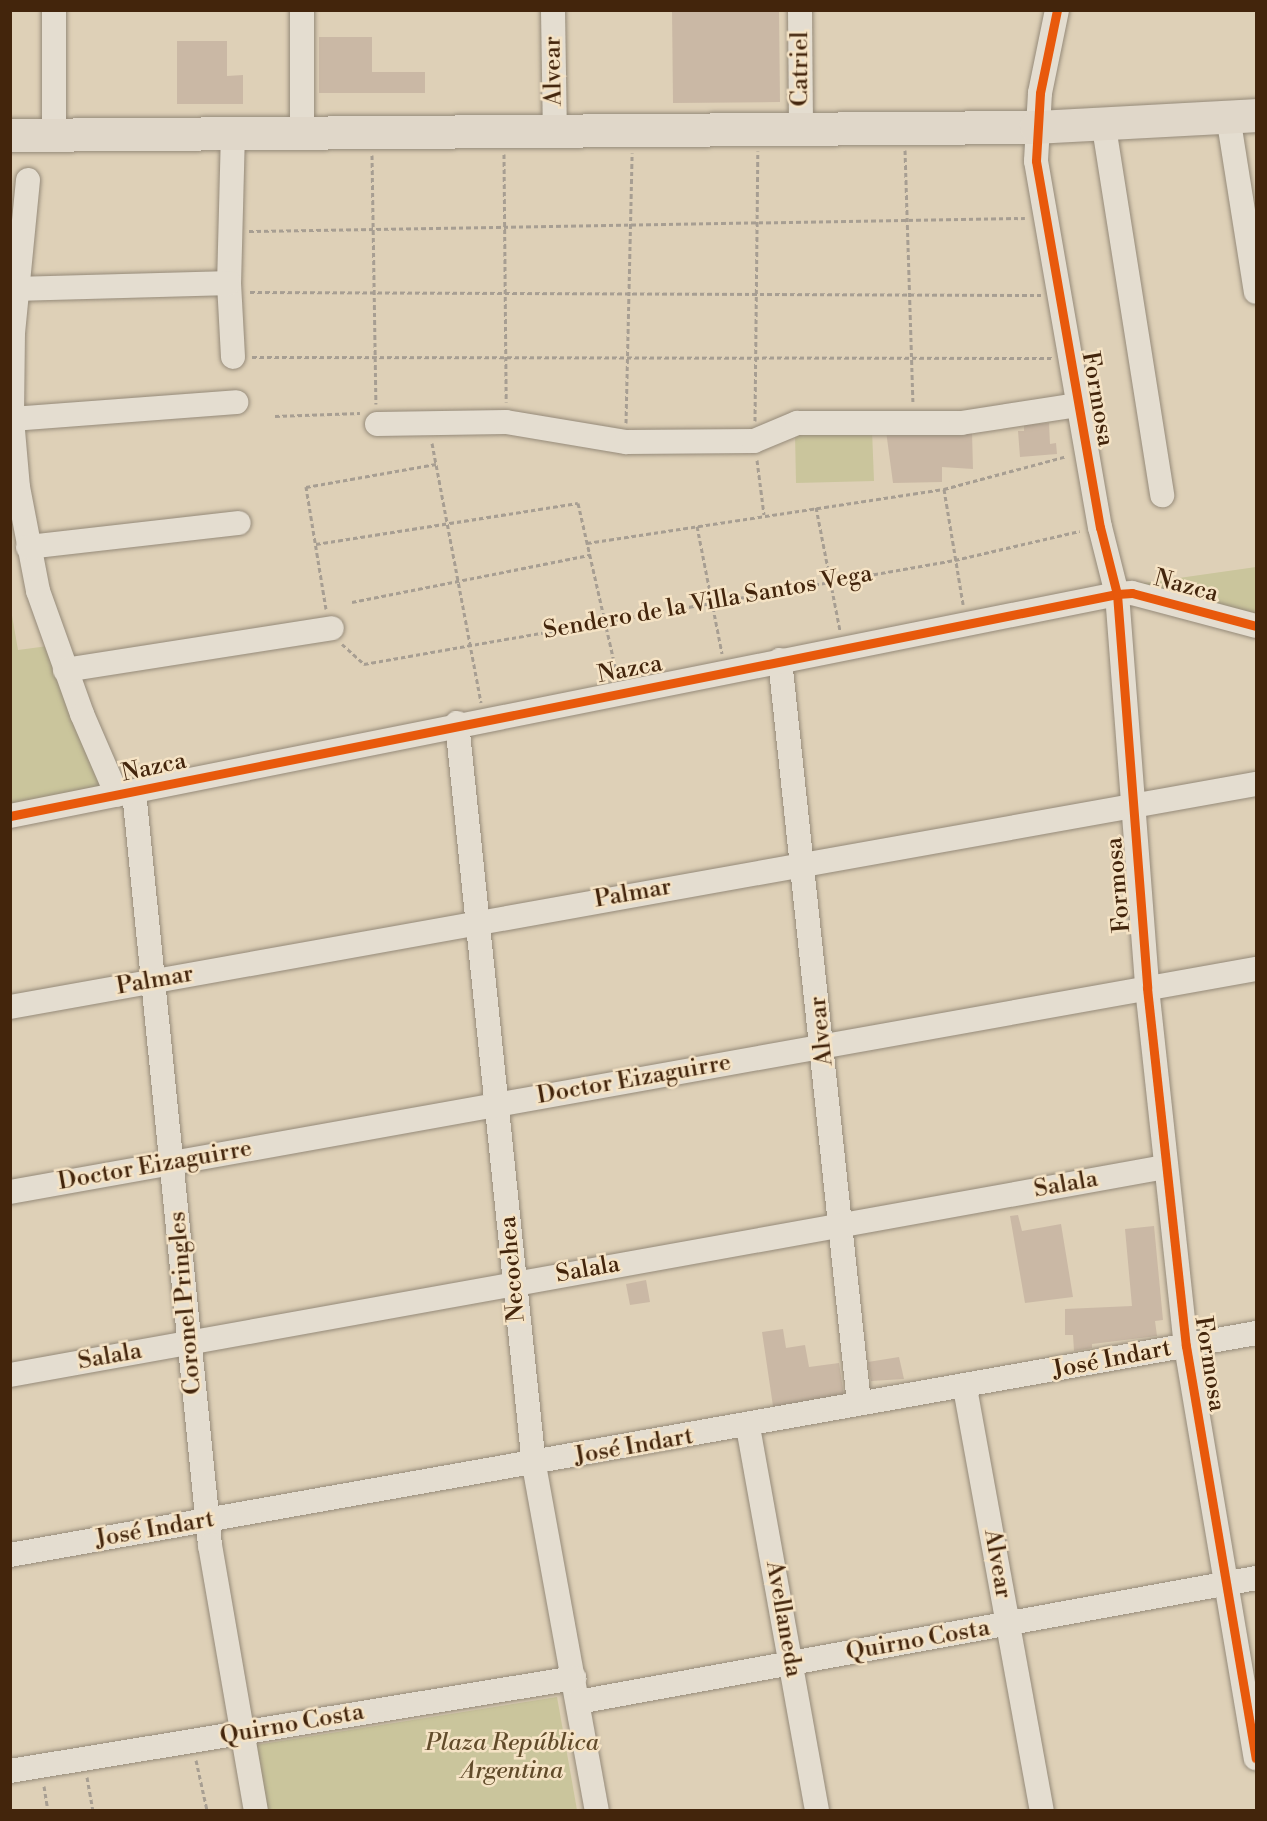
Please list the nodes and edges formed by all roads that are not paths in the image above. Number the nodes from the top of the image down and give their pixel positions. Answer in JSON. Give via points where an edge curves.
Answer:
{"nodes":[{"id":1,"x":54,"y":10,"type":"edge"},
{"id":2,"x":302,"y":10,"type":"edge"},
{"id":3,"x":553,"y":10,"type":"edge"},
{"id":4,"x":800,"y":10,"type":"edge"},
{"id":5,"x":1057,"y":10,"type":"edge"},
{"id":6,"x":1242,"y":116,"type":"edge"},
{"id":7,"x":1104,"y":121,"type":"junction"},
{"id":8,"x":1036,"y":127,"type":"junction"},
{"id":9,"x":801,"y":128,"type":"junction"},
{"id":10,"x":555,"y":131,"type":"junction"},
{"id":11,"x":233,"y":132,"type":"junction"},
{"id":12,"x":302,"y":133,"type":"junction"},
{"id":13,"x":54,"y":134,"type":"junction"},
{"id":14,"x":10,"y":135,"type":"edge"},
{"id":15,"x":28,"y":180,"type":"dead end"},
{"id":16,"x":229,"y":287,"type":"junction"},
{"id":17,"x":17,"y":289,"type":"junction"},
{"id":18,"x":1257,"y":292,"type":"edge"},
{"id":19,"x":233,"y":357,"type":"road end"},
{"id":20,"x":236,"y":402,"type":"dead end"},
{"id":21,"x":1077,"y":405,"type":"junction"},
{"id":22,"x":376,"y":418,"type":"road end"},
{"id":23,"x":12,"y":419,"type":"edge"},
{"id":24,"x":1162,"y":495,"type":"dead end"},
{"id":25,"x":239,"y":523,"type":"dead end"},
{"id":26,"x":28,"y":547,"type":"junction"},
{"id":27,"x":1117,"y":594,"type":"junction"},
{"id":28,"x":1257,"y":626,"type":"edge"},
{"id":29,"x":332,"y":628,"type":"road end"},
{"id":30,"x":780,"y":660,"type":"junction"},
{"id":31,"x":65,"y":670,"type":"junction"},
{"id":32,"x":457,"y":723,"type":"junction"},
{"id":33,"x":1257,"y":784,"type":"edge"},
{"id":34,"x":126,"y":794,"type":"junction"},
{"id":35,"x":1131,"y":808,"type":"junction"},
{"id":36,"x":10,"y":816,"type":"edge"},
{"id":37,"x":805,"y":864,"type":"junction"},
{"id":38,"x":479,"y":921,"type":"junction"},
{"id":39,"x":1257,"y":969,"type":"edge"},
{"id":40,"x":156,"y":981,"type":"junction"},
{"id":41,"x":1147,"y":988,"type":"junction"},
{"id":42,"x":10,"y":1006,"type":"edge"},
{"id":43,"x":824,"y":1046,"type":"junction"},
{"id":44,"x":499,"y":1105,"type":"junction"},
{"id":45,"x":173,"y":1163,"type":"junction"},
{"id":46,"x":1165,"y":1167,"type":"junction"},
{"id":47,"x":10,"y":1192,"type":"edge"},
{"id":48,"x":841,"y":1226,"type":"junction"},
{"id":49,"x":513,"y":1283,"type":"junction"},
{"id":50,"x":1257,"y":1333,"type":"edge"},
{"id":51,"x":190,"y":1343,"type":"junction"},
{"id":52,"x":1186,"y":1346,"type":"junction"},
{"id":53,"x":10,"y":1375,"type":"edge"},
{"id":54,"x":965,"y":1388,"type":"junction"},
{"id":55,"x":859,"y":1403,"type":"junction"},
{"id":56,"x":748,"y":1427,"type":"junction"},
{"id":57,"x":534,"y":1465,"type":"junction"},
{"id":58,"x":208,"y":1521,"type":"junction"},
{"id":59,"x":10,"y":1555,"type":"edge"},
{"id":60,"x":1257,"y":1578,"type":"edge"},
{"id":61,"x":1226,"y":1583,"type":"junction"},
{"id":62,"x":1008,"y":1625,"type":"junction"},
{"id":63,"x":791,"y":1663,"type":"junction"},
{"id":64,"x":574,"y":1677,"type":"junction"},
{"id":65,"x":578,"y":1702,"type":"junction"},
{"id":66,"x":243,"y":1734,"type":"junction"},
{"id":67,"x":1257,"y":1758,"type":"edge"},
{"id":68,"x":10,"y":1771,"type":"edge"},
{"id":69,"x":256,"y":1810,"type":"edge"},
{"id":70,"x":597,"y":1810,"type":"edge"},
{"id":71,"x":817,"y":1810,"type":"edge"},
{"id":72,"x":1042,"y":1810,"type":"edge"}],
"edges":[{"from":1,"to":13,"type":"street"},
{"from":2,"to":12,"type":"street"},
{"from":3,"to":10,"type":"street","name":"Alvear"},
{"from":4,"to":9,"type":"street","name":"Catriel"},
{"from":5,"to":8,"type":"street","name":"Formosa"},
{"from":6,"to":7,"type":"highway"},
{"from":6,"to":18,"type":"street"},
{"from":7,"to":8,"type":"highway"},
{"from":7,"to":24,"type":"street"},
{"from":8,"to":9,"type":"highway"},
{"from":8,"to":21,"type":"street","name":"Formosa","via":[[1045,218]]},
{"from":9,"to":10,"type":"highway"},
{"from":10,"to":12,"type":"highway"},
{"from":11,"to":12,"type":"highway"},
{"from":11,"to":13,"type":"highway"},
{"from":11,"to":16,"type":"street"},
{"from":13,"to":14,"type":"highway"},
{"from":15,"to":17,"type":"street","name":"Coronel Pringles"},
{"from":16,"to":17,"type":"street"},
{"from":16,"to":19,"type":"street"},
{"from":17,"to":23,"type":"street","name":"Coronel Pringles"},
{"from":20,"to":23,"type":"street"},
{"from":21,"to":22,"type":"street","via":[[961,423],[797,423],[754,441],[626,442],[506,422],[429,424]]},
{"from":21,"to":27,"type":"street","name":"Formosa"},
{"from":23,"to":26,"type":"street","name":"Coronel Pringles"},
{"from":25,"to":26,"type":"street"},
{"from":26,"to":31,"type":"street","name":"Coronel Pringles"},
{"from":27,"to":28,"type":"street","name":"Nazca","via":[[1132,593]]},
{"from":27,"to":30,"type":"street","name":"Nazca"},
{"from":27,"to":35,"type":"street","name":"Formosa"},
{"from":29,"to":31,"type":"street"},
{"from":30,"to":32,"type":"street","name":"Nazca"},
{"from":30,"to":37,"type":"street","name":"Alvear"},
{"from":31,"to":34,"type":"street","name":"Coronel Pringles"},
{"from":32,"to":34,"type":"street","name":"Nazca"},
{"from":32,"to":38,"type":"street","name":"Necochea"},
{"from":33,"to":35,"type":"street","name":"Palmar"},
{"from":34,"to":36,"type":"street","name":"Nazca"},
{"from":34,"to":40,"type":"street","name":"Coronel Pringles"},
{"from":35,"to":37,"type":"street","name":"Palmar"},
{"from":35,"to":41,"type":"street","name":"Formosa"},
{"from":37,"to":38,"type":"street","name":"Palmar"},
{"from":37,"to":43,"type":"street","name":"Alvear"},
{"from":38,"to":40,"type":"street","name":"Palmar"},
{"from":38,"to":44,"type":"street","name":"Necochea"},
{"from":39,"to":41,"type":"street","name":"Doctor Eizaguirre"},
{"from":40,"to":42,"type":"street","name":"Palmar"},
{"from":40,"to":45,"type":"street","name":"Coronel Pringles"},
{"from":41,"to":43,"type":"street","name":"Doctor Eizaguirre"},
{"from":41,"to":46,"type":"street","name":"Formosa"},
{"from":43,"to":44,"type":"street","name":"Doctor Eizaguirre"},
{"from":43,"to":48,"type":"street","name":"Alvear"},
{"from":44,"to":45,"type":"street","name":"Doctor Eizaguirre"},
{"from":44,"to":49,"type":"street","name":"Necochea"},
{"from":45,"to":47,"type":"street","name":"Doctor Eizaguirre"},
{"from":45,"to":51,"type":"street","name":"Coronel Pringles"},
{"from":46,"to":48,"type":"street","name":"Salala"},
{"from":46,"to":52,"type":"street","name":"Formosa"},
{"from":48,"to":49,"type":"street","name":"Salala"},
{"from":48,"to":55,"type":"street","name":"Alvear"},
{"from":49,"to":51,"type":"street","name":"Salala"},
{"from":49,"to":57,"type":"street","name":"Necochea"},
{"from":50,"to":52,"type":"street","name":"José Indart"},
{"from":51,"to":53,"type":"street","name":"Salala"},
{"from":51,"to":58,"type":"street","name":"Coronel Pringles"},
{"from":52,"to":54,"type":"street","name":"José Indart"},
{"from":52,"to":61,"type":"street","name":"Formosa"},
{"from":54,"to":55,"type":"street","name":"José Indart"},
{"from":54,"to":62,"type":"street","name":"Alvear"},
{"from":55,"to":56,"type":"street","name":"José Indart"},
{"from":56,"to":57,"type":"street","name":"José Indart"},
{"from":56,"to":63,"type":"street","name":"Avellaneda"},
{"from":57,"to":58,"type":"street","name":"José Indart"},
{"from":57,"to":64,"type":"street","name":"Necochea"},
{"from":58,"to":59,"type":"street","name":"José Indart"},
{"from":58,"to":66,"type":"street","name":"Coronel Pringles"},
{"from":60,"to":61,"type":"street","name":"Quirno Costa"},
{"from":61,"to":62,"type":"street","name":"Quirno Costa"},
{"from":61,"to":67,"type":"street","name":"Formosa"},
{"from":62,"to":63,"type":"street","name":"Quirno Costa"},
{"from":62,"to":72,"type":"street","name":"Alvear"},
{"from":63,"to":65,"type":"street","name":"Quirno Costa"},
{"from":63,"to":71,"type":"street","name":"Avellaneda"},
{"from":64,"to":65,"type":"street","name":"Necochea"},
{"from":64,"to":66,"type":"street","name":"Quirno Costa"},
{"from":65,"to":70,"type":"street","name":"Necochea"},
{"from":66,"to":68,"type":"street","name":"Quirno Costa"},
{"from":66,"to":69,"type":"street","name":"Coronel Pringles"}]}
